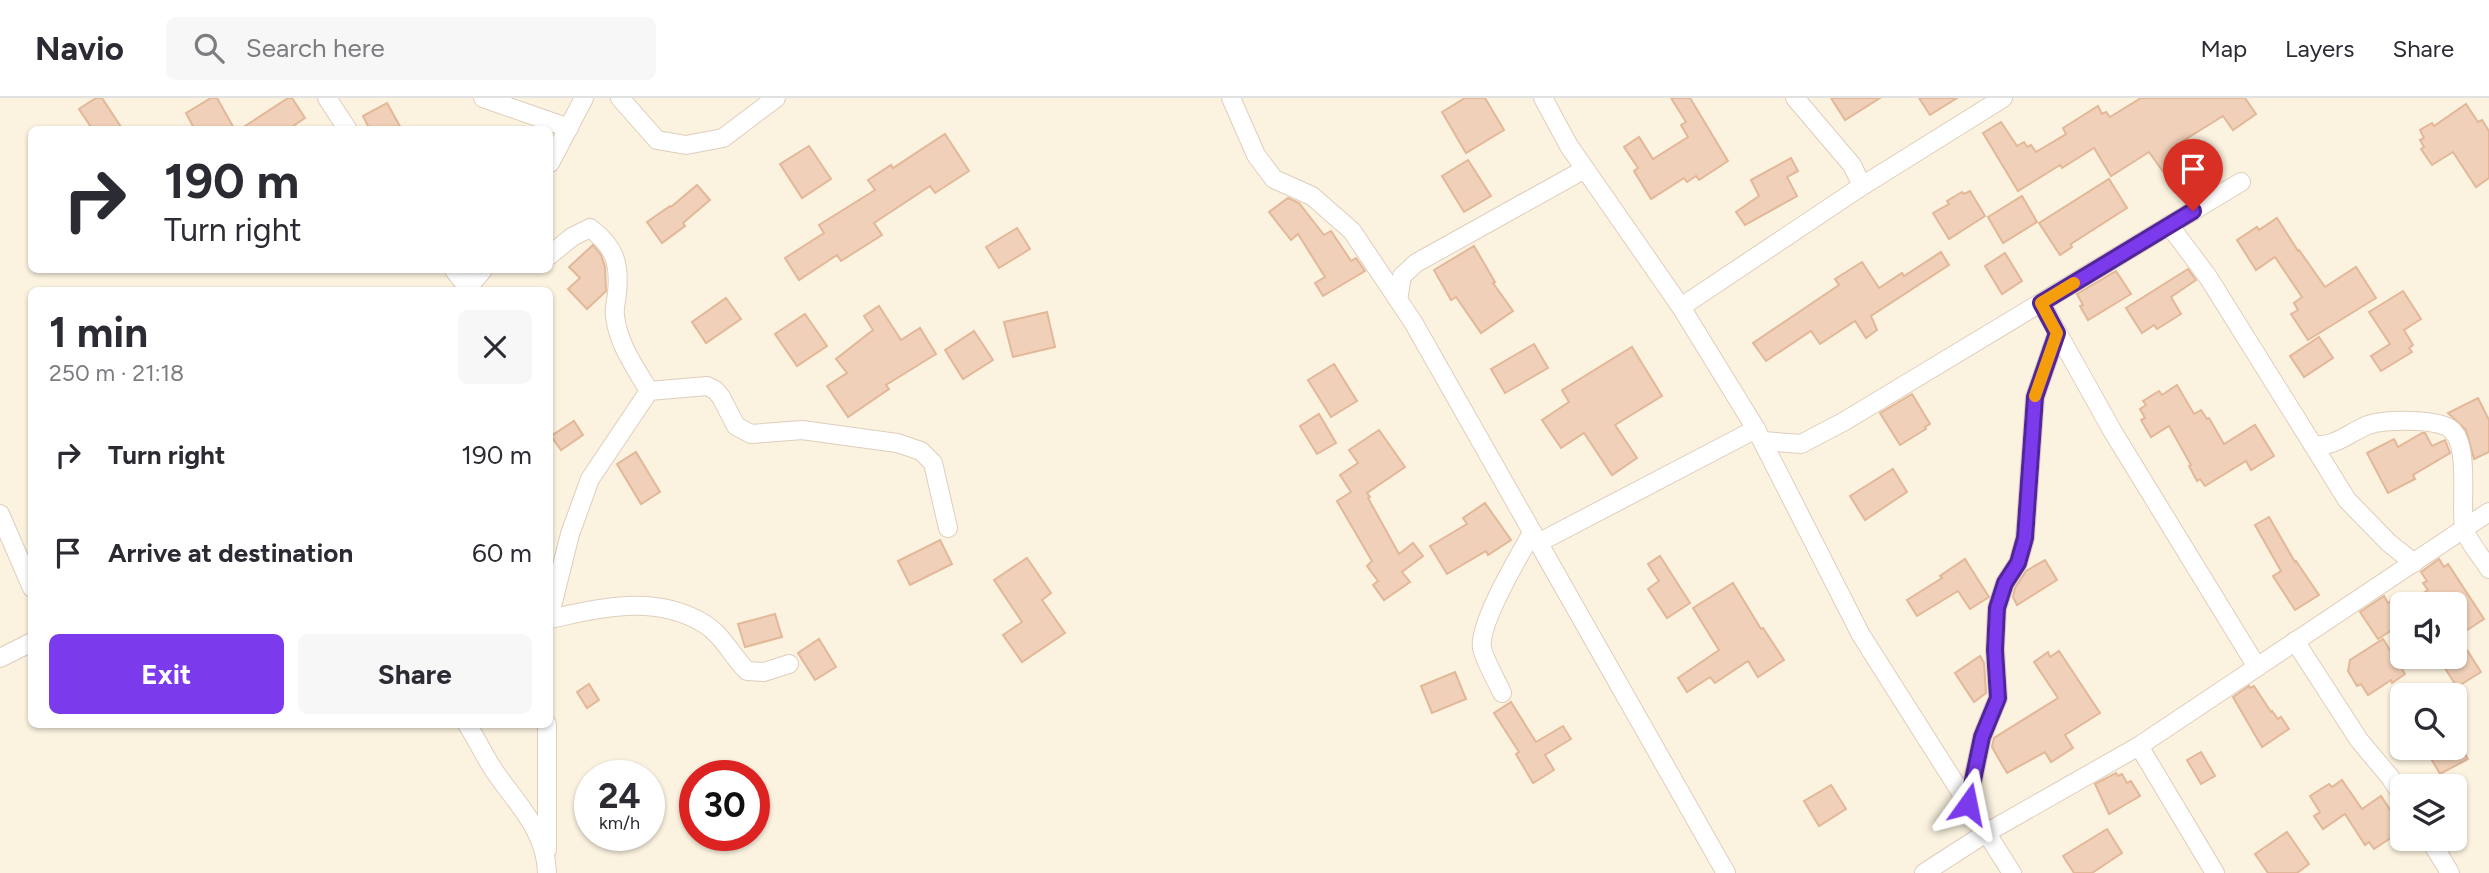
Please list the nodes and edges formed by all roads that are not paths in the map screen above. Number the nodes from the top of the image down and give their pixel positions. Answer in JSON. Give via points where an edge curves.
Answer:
{"nodes":[{"id":1,"x":483,"y":98,"type":"edge"},
{"id":2,"x":584,"y":98,"type":"edge"},
{"id":3,"x":620,"y":98,"type":"edge"},
{"id":4,"x":776,"y":98,"type":"edge"},
{"id":5,"x":1231,"y":98,"type":"edge"},
{"id":6,"x":1542,"y":98,"type":"edge"},
{"id":7,"x":1794,"y":98,"type":"edge"},
{"id":8,"x":2003,"y":98,"type":"edge"},
{"id":9,"x":332,"y":99,"type":"edge"},
{"id":10,"x":346,"y":126,"type":"edge"},
{"id":11,"x":569,"y":128,"type":"junction"},
{"id":12,"x":553,"y":157,"type":"edge"},
{"id":13,"x":1585,"y":169,"type":"junction"},
{"id":14,"x":2241,"y":182,"type":"dead end"},
{"id":15,"x":1862,"y":186,"type":"junction"},
{"id":16,"x":2169,"y":225,"type":"junction"},
{"id":17,"x":553,"y":253,"type":"edge"},
{"id":18,"x":480,"y":273,"type":"edge"},
{"id":19,"x":469,"y":287,"type":"edge"},
{"id":20,"x":1398,"y":300,"type":"junction"},
{"id":21,"x":2041,"y":303,"type":"junction"},
{"id":22,"x":1682,"y":307,"type":"junction"},
{"id":23,"x":2057,"y":333,"type":"junction"},
{"id":24,"x":649,"y":391,"type":"junction"},
{"id":25,"x":1760,"y":435,"type":"junction"},
{"id":26,"x":2314,"y":445,"type":"junction"},
{"id":27,"x":2489,"y":512,"type":"edge"},
{"id":28,"x":0,"y":514,"type":"edge"},
{"id":29,"x":948,"y":528,"type":"dead end"},
{"id":30,"x":2464,"y":530,"type":"junction"},
{"id":31,"x":1535,"y":538,"type":"junction"},
{"id":32,"x":2414,"y":563,"type":"junction"},
{"id":33,"x":2489,"y":569,"type":"edge"},
{"id":34,"x":28,"y":579,"type":"edge"},
{"id":35,"x":553,"y":602,"type":"edge"},
{"id":36,"x":553,"y":618,"type":"edge"},
{"id":37,"x":2295,"y":641,"type":"junction"},
{"id":38,"x":28,"y":644,"type":"edge"},
{"id":39,"x":0,"y":658,"type":"edge"},
{"id":40,"x":789,"y":664,"type":"dead end"},
{"id":41,"x":2257,"y":667,"type":"junction"},
{"id":42,"x":1502,"y":692,"type":"dead end"},
{"id":43,"x":469,"y":728,"type":"edge"},
{"id":44,"x":547,"y":728,"type":"edge"},
{"id":45,"x":2139,"y":746,"type":"junction"},
{"id":46,"x":2390,"y":777,"type":"edge"},
{"id":47,"x":1968,"y":804,"type":"junction"},
{"id":48,"x":1986,"y":833,"type":"junction"},
{"id":49,"x":2436,"y":851,"type":"edge"},
{"id":50,"x":547,"y":853,"type":"junction"},
{"id":51,"x":547,"y":873,"type":"edge"},
{"id":52,"x":1726,"y":873,"type":"edge"},
{"id":53,"x":1924,"y":873,"type":"edge"},
{"id":54,"x":2012,"y":873,"type":"edge"},
{"id":55,"x":2215,"y":873,"type":"edge"},
{"id":56,"x":2450,"y":873,"type":"edge"}],
"edges":[{"from":1,"to":11,"type":"street"},
{"from":2,"to":11,"type":"street"},
{"from":3,"to":4,"type":"street","via":[[657,140],[686,145],[723,138]]},
{"from":5,"to":20,"type":"street","via":[[1256,155],[1274,179],[1312,196],[1352,231]]},
{"from":6,"to":13,"type":"street"},
{"from":7,"to":15,"type":"street","via":[[1852,165]]},
{"from":8,"to":15,"type":"street"},
{"from":9,"to":10,"type":"street"},
{"from":11,"to":12,"type":"street"},
{"from":13,"to":20,"type":"street","via":[[1416,263],[1402,276]]},
{"from":13,"to":22,"type":"street"},
{"from":14,"to":16,"type":"street"},
{"from":15,"to":22,"type":"street"},
{"from":16,"to":21,"type":"street"},
{"from":16,"to":26,"type":"street","via":[[2208,277]]},
{"from":17,"to":24,"type":"street","via":[[590,228],[603,238],[618,261],[615,315],[621,342]]},
{"from":18,"to":19,"type":"street"},
{"from":20,"to":31,"type":"street"},
{"from":21,"to":23,"type":"street"},
{"from":21,"to":25,"type":"street","via":[[1801,444]]},
{"from":22,"to":25,"type":"street"},
{"from":23,"to":41,"type":"street"},
{"from":23,"to":47,"type":"street","via":[[2035,397],[2025,538],[1997,608],[1998,698],[1982,737]]},
{"from":24,"to":29,"type":"street","via":[[707,386],[715,390],[736,426],[751,434],[802,430],[897,443],[921,451],[933,463]]},
{"from":24,"to":35,"type":"street","via":[[590,479]]},
{"from":25,"to":31,"type":"street"},
{"from":25,"to":47,"type":"street","via":[[1861,635]]},
{"from":26,"to":30,"type":"street","via":[[2324,447],[2370,424],[2388,421],[2447,427],[2461,447]]},
{"from":26,"to":32,"type":"street","via":[[2347,500]]},
{"from":27,"to":30,"type":"street"},
{"from":28,"to":34,"type":"street"},
{"from":30,"to":32,"type":"street"},
{"from":30,"to":33,"type":"street"},
{"from":31,"to":42,"type":"street","via":[[1512,570],[1482,635],[1482,649]]},
{"from":31,"to":52,"type":"street"},
{"from":32,"to":37,"type":"street"},
{"from":36,"to":40,"type":"street","via":[[612,606],[671,611],[703,623],[747,671],[764,672]]},
{"from":37,"to":41,"type":"street"},
{"from":37,"to":46,"type":"street","via":[[2359,740]]},
{"from":38,"to":39,"type":"street"},
{"from":41,"to":45,"type":"street"},
{"from":43,"to":50,"type":"street"},
{"from":44,"to":50,"type":"street"},
{"from":45,"to":48,"type":"street"},
{"from":45,"to":55,"type":"street"},
{"from":47,"to":48,"type":"street"},
{"from":48,"to":53,"type":"street"},
{"from":48,"to":54,"type":"street"},
{"from":49,"to":56,"type":"street"},
{"from":50,"to":51,"type":"street"}]}
